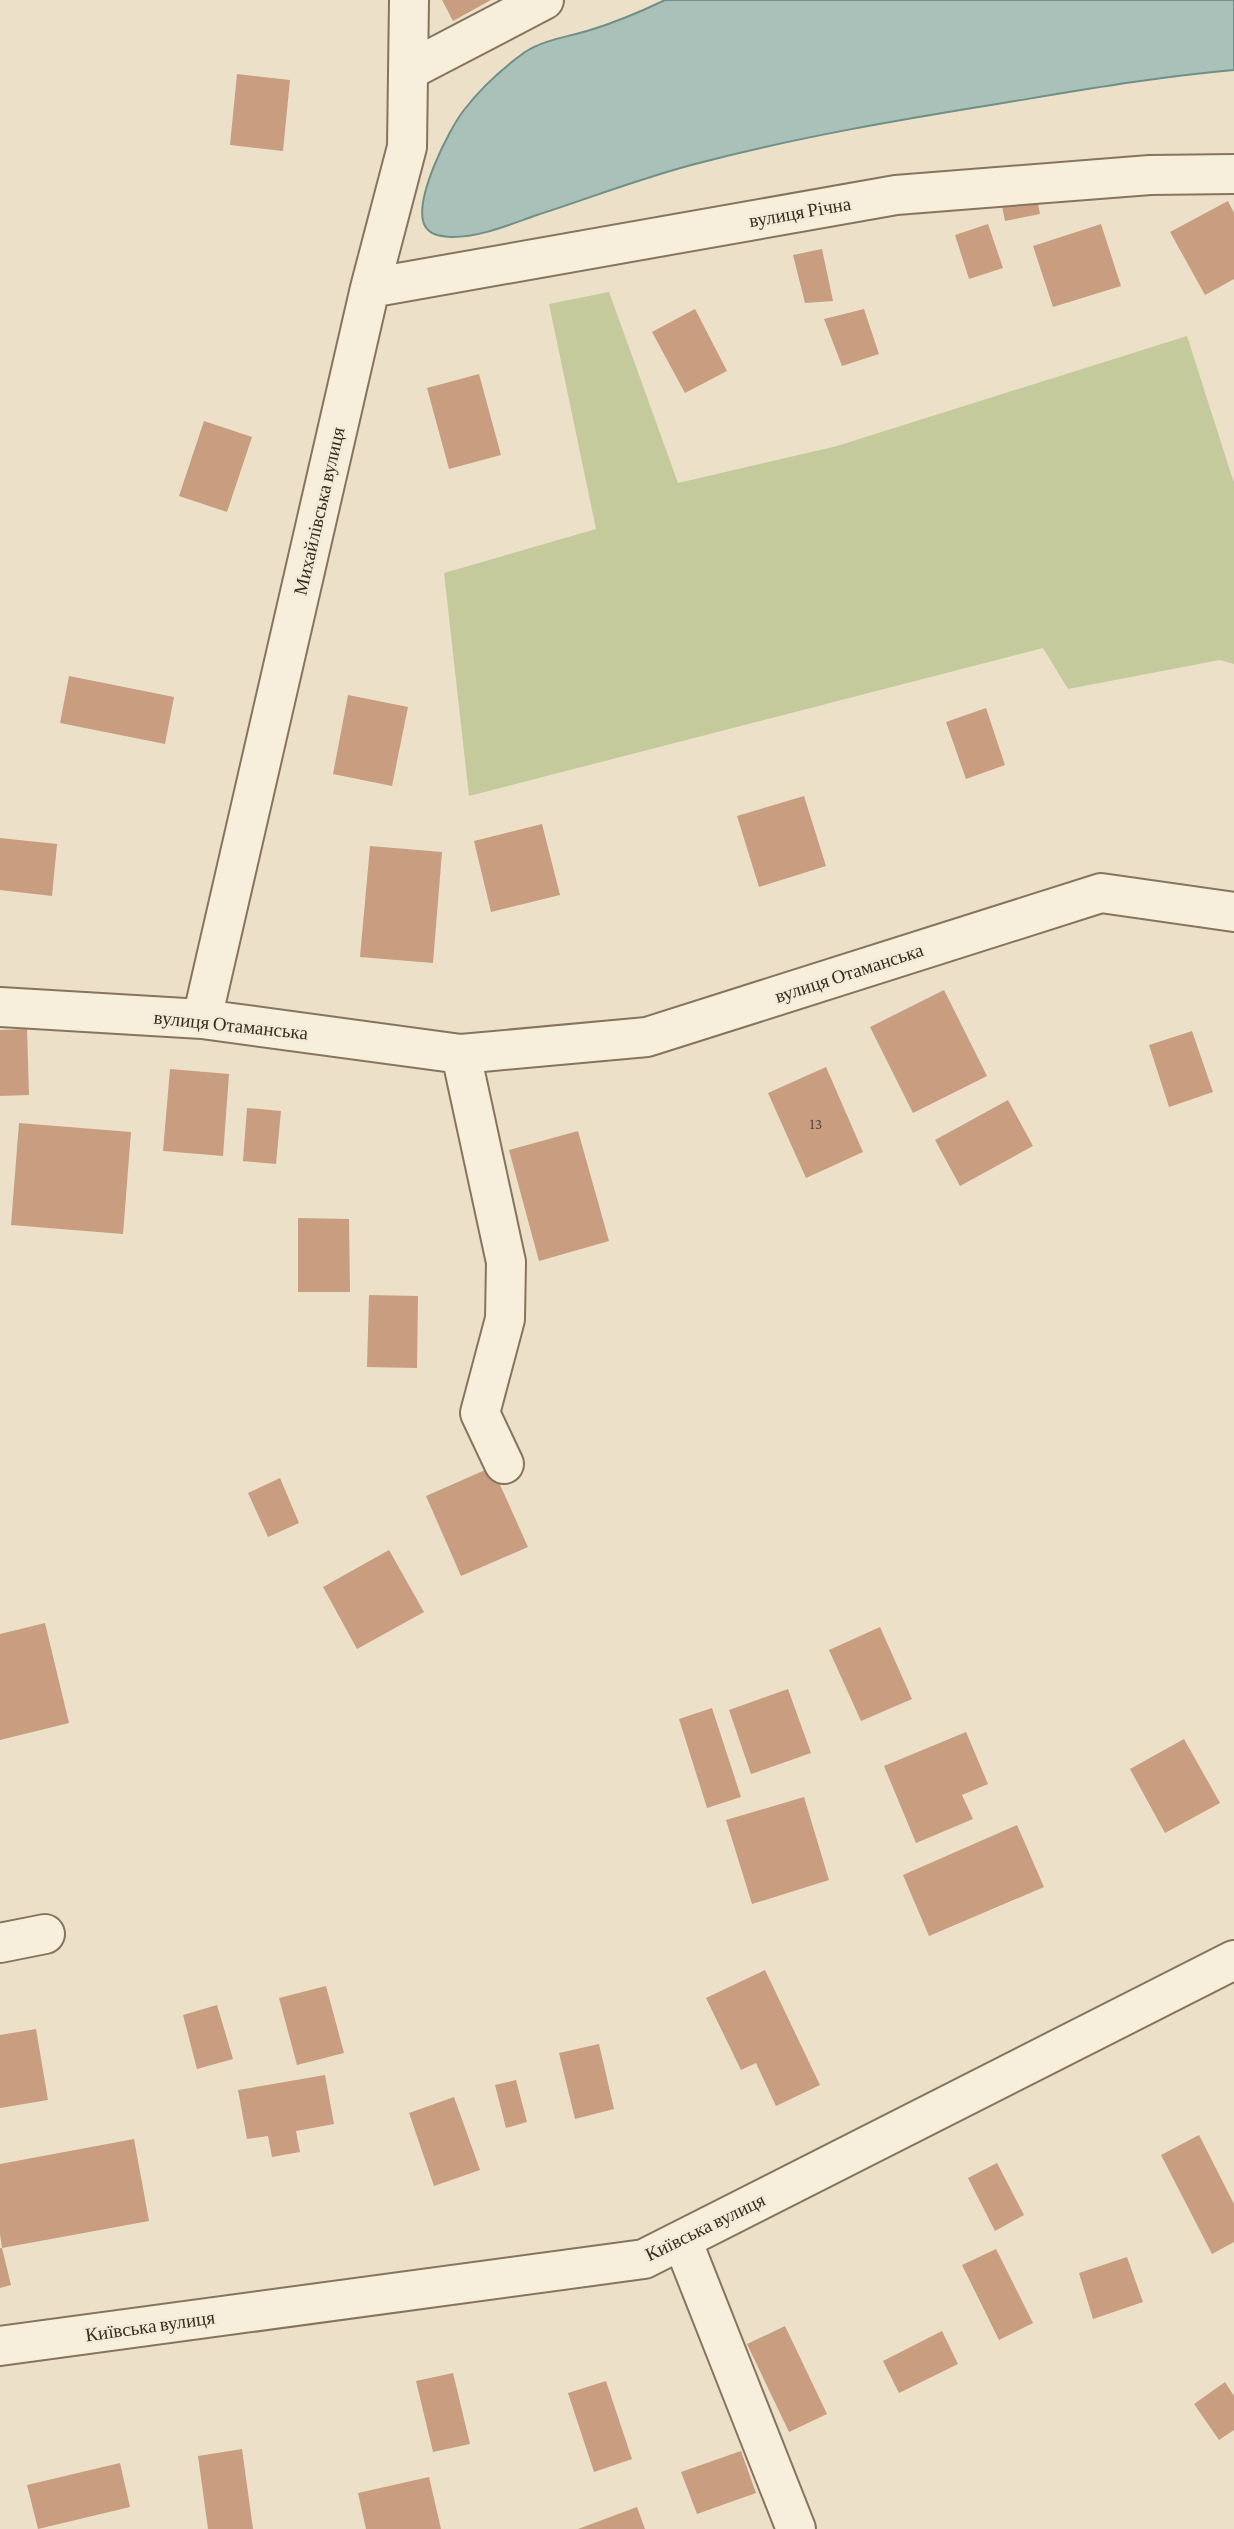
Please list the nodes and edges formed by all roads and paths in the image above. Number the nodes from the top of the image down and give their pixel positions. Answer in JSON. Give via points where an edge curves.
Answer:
{"nodes":[{"id":1,"x":409,"y":0,"type":"edge"},
{"id":2,"x":544,"y":0,"type":"edge"},
{"id":3,"x":408,"y":71,"type":"junction"},
{"id":4,"x":1234,"y":174,"type":"edge"},
{"id":5,"x":370,"y":288,"type":"junction"},
{"id":6,"x":1234,"y":912,"type":"edge"},
{"id":7,"x":0,"y":1007,"type":"edge"},
{"id":8,"x":202,"y":1019,"type":"junction"},
{"id":9,"x":461,"y":1055,"type":"junction"},
{"id":10,"x":504,"y":1464,"type":"dead end"},
{"id":11,"x":45,"y":1934,"type":"dead end"},
{"id":12,"x":0,"y":1943,"type":"edge"},
{"id":13,"x":1234,"y":1960,"type":"edge"},
{"id":14,"x":682,"y":2240,"type":"junction"},
{"id":15,"x":0,"y":2346,"type":"edge"},
{"id":16,"x":796,"y":2529,"type":"edge"}],
"edges":[{"from":1,"to":3,"type":"street","name":"Михайлівська вулиця"},
{"from":2,"to":3,"type":"street"},
{"from":3,"to":5,"type":"street","name":"Михайлівська вулиця","via":[[407,147]]},
{"from":4,"to":5,"type":"street","name":"вулиця Річна","via":[[1150,175],[895,195]]},
{"from":5,"to":8,"type":"street","name":"Михайлівська вулиця"},
{"from":6,"to":9,"type":"street","name":"вулиця Отаманська","via":[[1101,893],[647,1037]]},
{"from":7,"to":8,"type":"street","name":"вулиця Отаманська"},
{"from":8,"to":9,"type":"street","name":"вулиця Отаманська"},
{"from":9,"to":10,"type":"street","via":[[506,1262],[505,1320],[480,1413]]},
{"from":11,"to":12,"type":"street"},
{"from":13,"to":14,"type":"street","name":"Київська вулиця"},
{"from":14,"to":15,"type":"street","name":"Київська вулиця","via":[[644,2259]]},
{"from":14,"to":16,"type":"street"}]}
